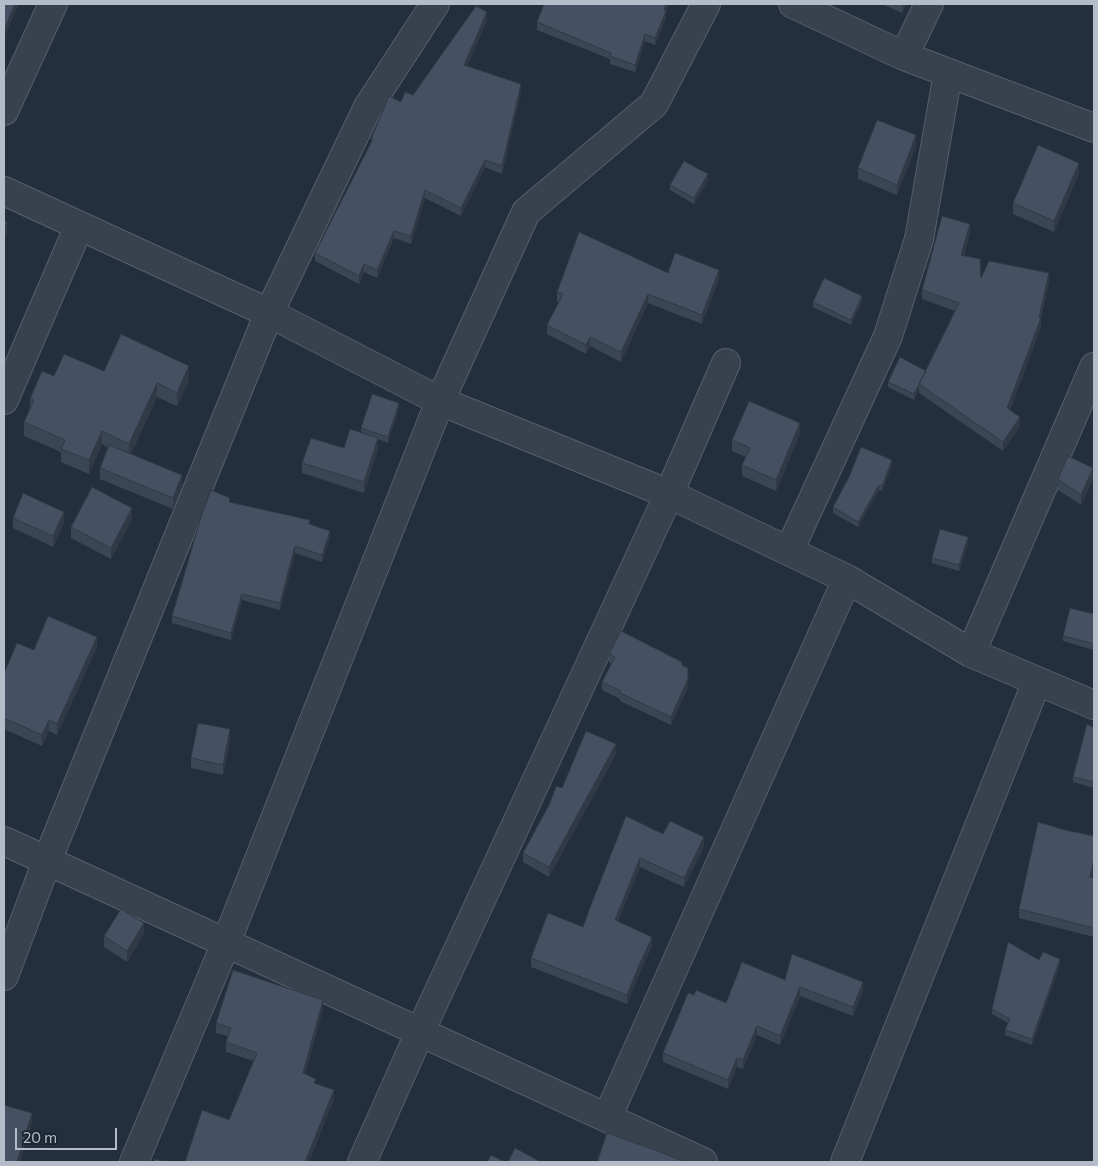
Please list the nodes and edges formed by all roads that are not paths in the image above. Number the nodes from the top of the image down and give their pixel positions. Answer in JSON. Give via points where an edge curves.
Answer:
{"nodes":[{"id":1,"x":53,"y":4,"type":"edge"},
{"id":2,"x":435,"y":4,"type":"edge"},
{"id":3,"x":706,"y":4,"type":"edge"},
{"id":4,"x":793,"y":4,"type":"edge"},
{"id":5,"x":929,"y":4,"type":"edge"},
{"id":6,"x":904,"y":56,"type":"junction"},
{"id":7,"x":948,"y":73,"type":"junction"},
{"id":8,"x":4,"y":111,"type":"edge"},
{"id":9,"x":1094,"y":128,"type":"edge"},
{"id":10,"x":4,"y":191,"type":"edge"},
{"id":11,"x":79,"y":226,"type":"junction"},
{"id":12,"x":269,"y":313,"type":"junction"},
{"id":13,"x":726,"y":363,"type":"dead end"},
{"id":14,"x":1094,"y":367,"type":"edge"},
{"id":15,"x":4,"y":400,"type":"edge"},
{"id":16,"x":440,"y":401,"type":"junction"},
{"id":17,"x":669,"y":494,"type":"junction"},
{"id":18,"x":789,"y":551,"type":"junction"},
{"id":19,"x":847,"y":579,"type":"junction"},
{"id":20,"x":970,"y":653,"type":"junction"},
{"id":21,"x":1036,"y":681,"type":"junction"},
{"id":22,"x":1094,"y":705,"type":"edge"},
{"id":23,"x":4,"y":841,"type":"edge"},
{"id":24,"x":48,"y":861,"type":"junction"},
{"id":25,"x":226,"y":943,"type":"junction"},
{"id":26,"x":4,"y":976,"type":"edge"},
{"id":27,"x":420,"y":1032,"type":"junction"},
{"id":28,"x":607,"y":1118,"type":"junction"},
{"id":29,"x":134,"y":1162,"type":"edge"},
{"id":30,"x":362,"y":1162,"type":"edge"},
{"id":31,"x":704,"y":1162,"type":"edge"},
{"id":32,"x":845,"y":1162,"type":"edge"}],
"edges":[{"from":1,"to":8,"type":"street"},
{"from":2,"to":12,"type":"street","via":[[368,107]]},
{"from":3,"to":16,"type":"street","via":[[654,104],[526,212]]},
{"from":4,"to":6,"type":"street"},
{"from":5,"to":6,"type":"street"},
{"from":6,"to":7,"type":"street"},
{"from":7,"to":9,"type":"street"},
{"from":7,"to":18,"type":"street","via":[[919,239],[888,336]]},
{"from":10,"to":11,"type":"street"},
{"from":11,"to":12,"type":"street"},
{"from":11,"to":15,"type":"street"},
{"from":12,"to":16,"type":"street"},
{"from":12,"to":24,"type":"street"},
{"from":13,"to":17,"type":"street"},
{"from":14,"to":20,"type":"street"},
{"from":16,"to":17,"type":"street"},
{"from":16,"to":25,"type":"street"},
{"from":17,"to":18,"type":"street"},
{"from":17,"to":27,"type":"street"},
{"from":18,"to":19,"type":"street"},
{"from":19,"to":20,"type":"street"},
{"from":19,"to":28,"type":"street"},
{"from":20,"to":21,"type":"street"},
{"from":21,"to":22,"type":"street"},
{"from":21,"to":32,"type":"street"},
{"from":23,"to":24,"type":"street"},
{"from":24,"to":25,"type":"street"},
{"from":24,"to":26,"type":"street"},
{"from":25,"to":27,"type":"street"},
{"from":25,"to":29,"type":"street"},
{"from":27,"to":28,"type":"street"},
{"from":27,"to":30,"type":"street"},
{"from":28,"to":31,"type":"street"}]}
